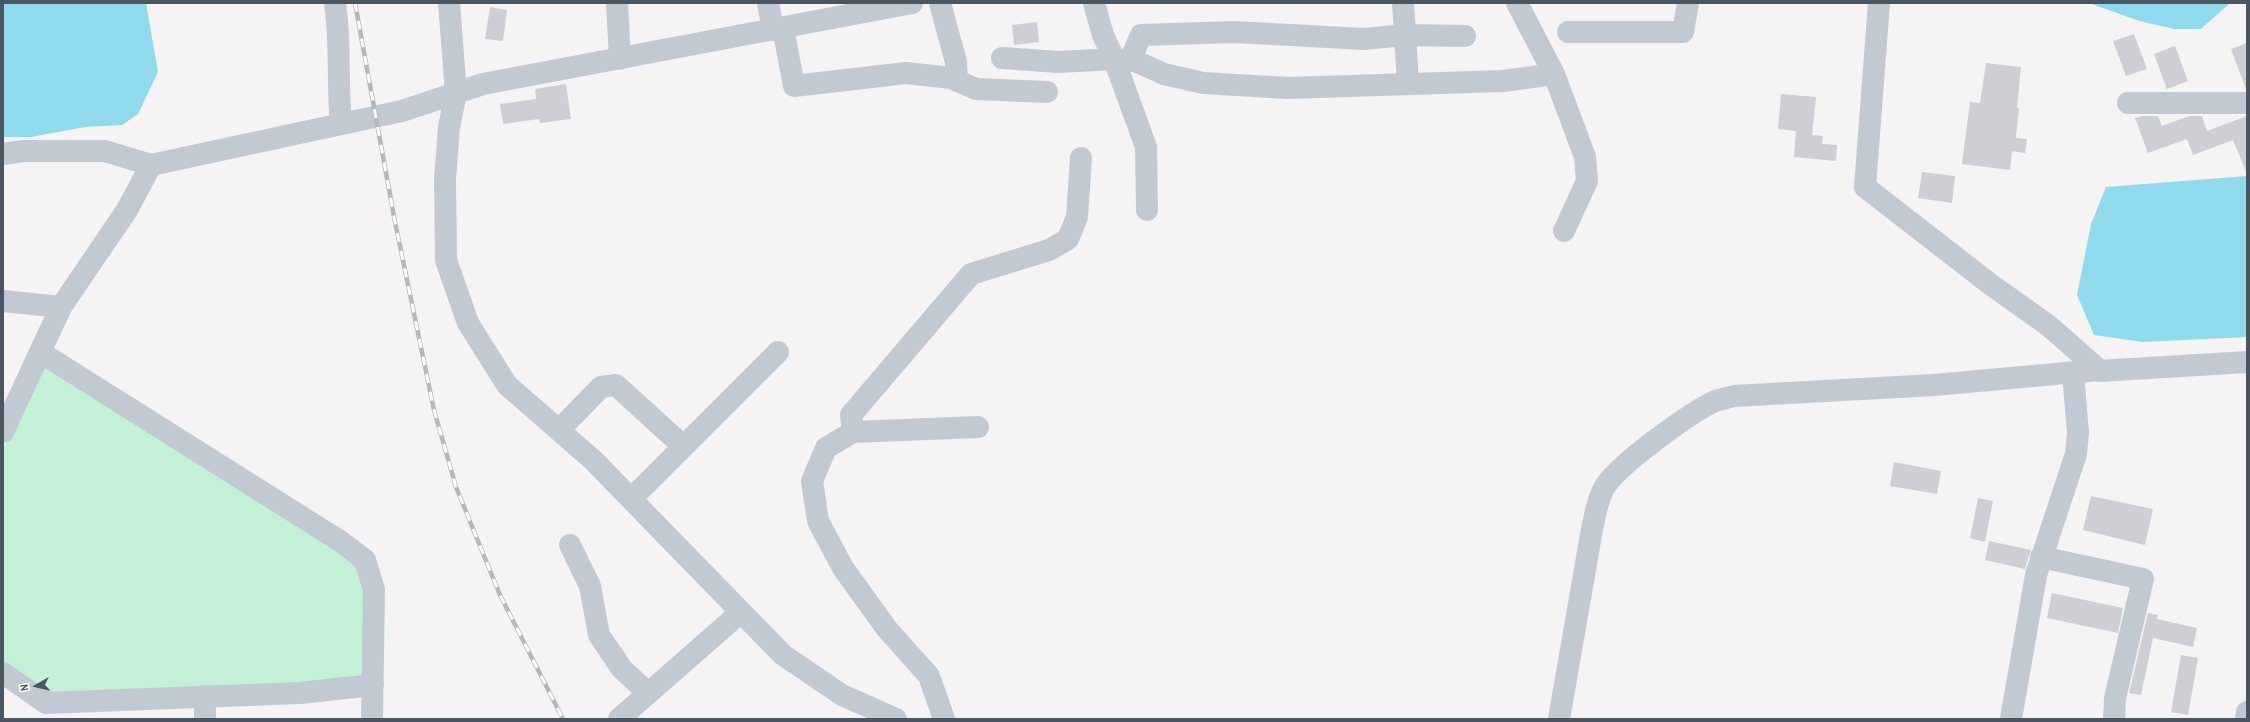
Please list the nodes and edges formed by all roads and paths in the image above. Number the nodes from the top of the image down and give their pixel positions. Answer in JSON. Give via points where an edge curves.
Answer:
{"nodes":[{"id":1,"x":335,"y":3,"type":"edge"},
{"id":2,"x":449,"y":3,"type":"edge"},
{"id":3,"x":617,"y":3,"type":"edge"},
{"id":4,"x":768,"y":3,"type":"edge"},
{"id":5,"x":912,"y":3,"type":"edge"},
{"id":6,"x":940,"y":3,"type":"edge"},
{"id":7,"x":1094,"y":3,"type":"edge"},
{"id":8,"x":1403,"y":3,"type":"edge"},
{"id":9,"x":1516,"y":3,"type":"edge"},
{"id":10,"x":1688,"y":3,"type":"edge"},
{"id":11,"x":1879,"y":3,"type":"edge"},
{"id":12,"x":778,"y":29,"type":"junction"},
{"id":13,"x":1568,"y":32,"type":"dead end"},
{"id":14,"x":1404,"y":35,"type":"junction"},
{"id":15,"x":1465,"y":36,"type":"dead end"},
{"id":16,"x":620,"y":58,"type":"junction"},
{"id":17,"x":1002,"y":58,"type":"dead end"},
{"id":18,"x":1122,"y":60,"type":"junction"},
{"id":19,"x":1554,"y":74,"type":"junction"},
{"id":20,"x":957,"y":81,"type":"junction"},
{"id":21,"x":1408,"y":83,"type":"junction"},
{"id":22,"x":456,"y":92,"type":"junction"},
{"id":23,"x":1047,"y":92,"type":"dead end"},
{"id":24,"x":2128,"y":103,"type":"dead end"},
{"id":25,"x":2247,"y":103,"type":"edge"},
{"id":26,"x":341,"y":123,"type":"junction"},
{"id":27,"x":3,"y":154,"type":"edge"},
{"id":28,"x":1081,"y":158,"type":"dead end"},
{"id":29,"x":151,"y":165,"type":"junction"},
{"id":30,"x":1147,"y":210,"type":"dead end"},
{"id":31,"x":1564,"y":231,"type":"dead end"},
{"id":32,"x":3,"y":301,"type":"edge"},
{"id":33,"x":61,"y":307,"type":"junction"},
{"id":34,"x":40,"y":352,"type":"junction"},
{"id":35,"x":778,"y":352,"type":"dead end"},
{"id":36,"x":2247,"y":362,"type":"edge"},
{"id":37,"x":2099,"y":371,"type":"junction"},
{"id":38,"x":2073,"y":374,"type":"junction"},
{"id":39,"x":8,"y":410,"type":"edge"},
{"id":40,"x":978,"y":427,"type":"dead end"},
{"id":41,"x":559,"y":430,"type":"junction"},
{"id":42,"x":3,"y":432,"type":"edge"},
{"id":43,"x":853,"y":432,"type":"junction"},
{"id":44,"x":683,"y":446,"type":"junction"},
{"id":45,"x":631,"y":499,"type":"junction"},
{"id":46,"x":570,"y":545,"type":"dead end"},
{"id":47,"x":2041,"y":557,"type":"junction"},
{"id":48,"x":741,"y":612,"type":"junction"},
{"id":49,"x":3,"y":673,"type":"edge"},
{"id":50,"x":373,"y":685,"type":"junction"},
{"id":51,"x":648,"y":693,"type":"junction"},
{"id":52,"x":205,"y":696,"type":"junction"},
{"id":53,"x":2114,"y":708,"type":"edge"},
{"id":54,"x":46,"y":711,"type":"edge"},
{"id":55,"x":2247,"y":712,"type":"edge"},
{"id":56,"x":205,"y":719,"type":"edge"},
{"id":57,"x":372,"y":719,"type":"edge"},
{"id":58,"x":619,"y":719,"type":"edge"},
{"id":59,"x":896,"y":719,"type":"edge"},
{"id":60,"x":944,"y":719,"type":"edge"},
{"id":61,"x":1559,"y":719,"type":"edge"},
{"id":62,"x":2011,"y":719,"type":"edge"},
{"id":63,"x":2246,"y":719,"type":"edge"}],
"edges":[{"from":1,"to":26,"type":"street","via":[[339,31],[338,95]]},
{"from":2,"to":22,"type":"street"},
{"from":3,"to":16,"type":"street"},
{"from":4,"to":12,"type":"street"},
{"from":5,"to":12,"type":"street"},
{"from":6,"to":20,"type":"street","via":[[956,62]]},
{"from":7,"to":18,"type":"street","via":[[1103,35]]},
{"from":8,"to":14,"type":"street"},
{"from":9,"to":19,"type":"street"},
{"from":10,"to":13,"type":"street","via":[[1683,32]]},
{"from":11,"to":37,"type":"street","via":[[1865,187],[1990,284],[2045,323]]},
{"from":12,"to":16,"type":"street"},
{"from":12,"to":20,"type":"street","via":[[794,86],[906,73],[951,78]]},
{"from":14,"to":15,"type":"street"},
{"from":14,"to":18,"type":"street","via":[[1364,39],[1235,32],[1141,35]]},
{"from":14,"to":21,"type":"street"},
{"from":16,"to":22,"type":"street","via":[[483,84]]},
{"from":17,"to":18,"type":"street","via":[[1058,62]]},
{"from":18,"to":21,"type":"street","via":[[1135,61],[1164,74],[1203,83],[1288,88]]},
{"from":18,"to":30,"type":"street","via":[[1146,147]]},
{"from":19,"to":21,"type":"street","via":[[1503,81]]},
{"from":19,"to":31,"type":"street","via":[[1585,157],[1587,181]]},
{"from":20,"to":23,"type":"street","via":[[976,90]]},
{"from":22,"to":26,"type":"street","via":[[402,111]]},
{"from":22,"to":41,"type":"street","via":[[449,127],[445,179],[446,260],[468,323],[507,385]]},
{"from":24,"to":25,"type":"street"},
{"from":26,"to":29,"type":"street"},
{"from":27,"to":29,"type":"street","via":[[24,151],[105,151]]},
{"from":28,"to":43,"type":"street","via":[[1077,217],[1068,239],[1050,250],[971,274],[851,415]]},
{"from":29,"to":33,"type":"street","via":[[127,210]]},
{"from":32,"to":33,"type":"street"},
{"from":33,"to":34,"type":"street"},
{"from":34,"to":39,"type":"street"},
{"from":34,"to":50,"type":"street","via":[[340,541],[366,560],[374,590]]},
{"from":35,"to":44,"type":"street"},
{"from":36,"to":37,"type":"street"},
{"from":37,"to":38,"type":"street"},
{"from":38,"to":47,"type":"street","via":[[2078,434],[2076,454]]},
{"from":38,"to":61,"type":"street","via":[[1734,396],[1715,401],[1697,412],[1633,458],[1604,488],[1592,529]]},
{"from":39,"to":42,"type":"street"},
{"from":40,"to":43,"type":"street"},
{"from":41,"to":44,"type":"street","via":[[601,387],[616,385]]},
{"from":41,"to":45,"type":"street"},
{"from":43,"to":60,"type":"street","via":[[826,448],[812,481],[818,521],[843,568],[887,629],[929,676]]},
{"from":44,"to":45,"type":"street"},
{"from":45,"to":48,"type":"street"},
{"from":46,"to":51,"type":"street","via":[[590,586],[599,635],[622,669]]},
{"from":47,"to":53,"type":"street","via":[[2143,579]]},
{"from":47,"to":62,"type":"street"},
{"from":48,"to":51,"type":"street"},
{"from":48,"to":59,"type":"street","via":[[783,655],[842,694]]},
{"from":49,"to":54,"type":"street"},
{"from":50,"to":52,"type":"street","via":[[300,693]]},
{"from":50,"to":57,"type":"street"},
{"from":51,"to":58,"type":"street"},
{"from":52,"to":54,"type":"street"},
{"from":52,"to":56,"type":"street"},
{"from":55,"to":63,"type":"street"}]}
